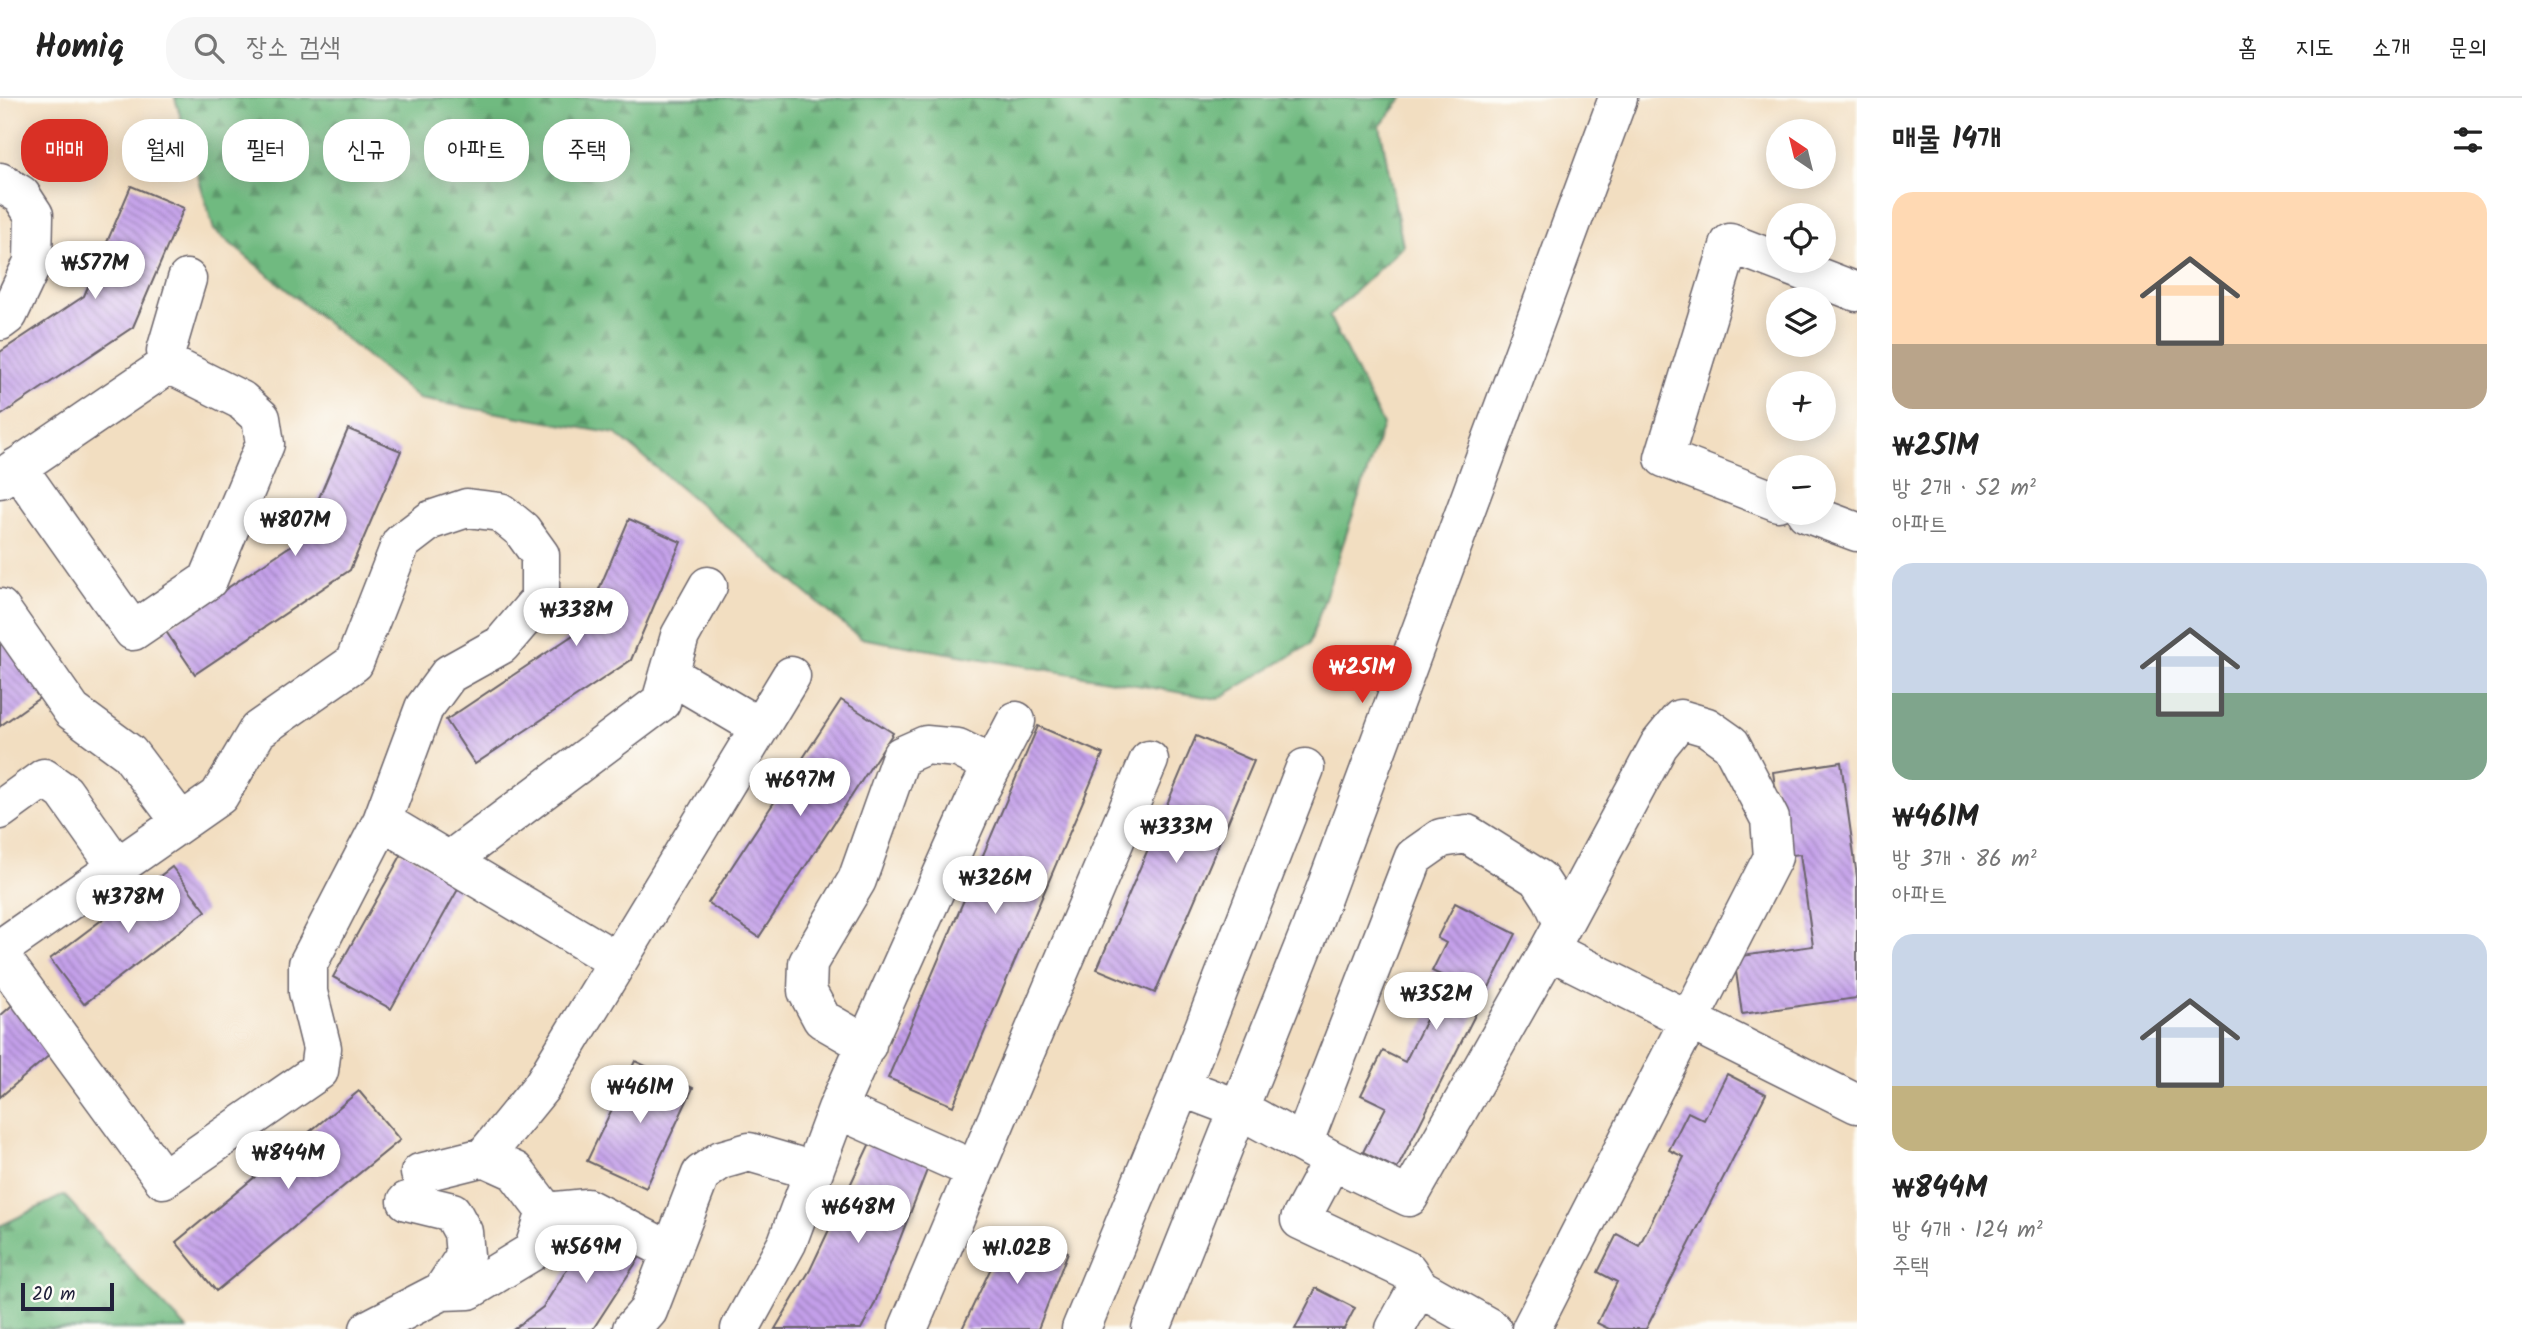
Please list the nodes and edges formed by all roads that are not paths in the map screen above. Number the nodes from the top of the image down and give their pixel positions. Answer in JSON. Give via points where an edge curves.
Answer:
{"nodes":[{"id":1,"x":1618,"y":98,"type":"edge"},
{"id":2,"x":0,"y":182,"type":"edge"},
{"id":3,"x":187,"y":279,"type":"dead end"},
{"id":4,"x":1857,"y":292,"type":"edge"},
{"id":5,"x":0,"y":321,"type":"edge"},
{"id":6,"x":169,"y":364,"type":"junction"},
{"id":7,"x":9,"y":473,"type":"edge"},
{"id":8,"x":1766,"y":497,"type":"edge"},
{"id":9,"x":1836,"y":525,"type":"edge"},
{"id":10,"x":1857,"y":533,"type":"edge"},
{"id":11,"x":708,"y":586,"type":"dead end"},
{"id":12,"x":0,"y":608,"type":"edge"},
{"id":13,"x":669,"y":674,"type":"junction"},
{"id":14,"x":791,"y":676,"type":"dead end"},
{"id":15,"x":1016,"y":721,"type":"dead end"},
{"id":16,"x":759,"y":727,"type":"junction"},
{"id":17,"x":1149,"y":760,"type":"dead end"},
{"id":18,"x":992,"y":765,"type":"junction"},
{"id":19,"x":1306,"y":768,"type":"dead end"},
{"id":20,"x":0,"y":810,"type":"edge"},
{"id":21,"x":382,"y":821,"type":"junction"},
{"id":22,"x":181,"y":822,"type":"junction"},
{"id":23,"x":449,"y":860,"type":"junction"},
{"id":24,"x":117,"y":867,"type":"junction"},
{"id":25,"x":1556,"y":936,"type":"junction"},
{"id":26,"x":0,"y":949,"type":"edge"},
{"id":27,"x":0,"y":956,"type":"edge"},
{"id":28,"x":617,"y":961,"type":"junction"},
{"id":29,"x":1689,"y":1020,"type":"junction"},
{"id":30,"x":867,"y":1045,"type":"junction"},
{"id":31,"x":1181,"y":1087,"type":"junction"},
{"id":32,"x":1857,"y":1104,"type":"edge"},
{"id":33,"x":837,"y":1109,"type":"junction"},
{"id":34,"x":1239,"y":1109,"type":"junction"},
{"id":35,"x":1318,"y":1152,"type":"junction"},
{"id":36,"x":484,"y":1157,"type":"junction"},
{"id":37,"x":975,"y":1170,"type":"junction"},
{"id":38,"x":814,"y":1171,"type":"junction"},
{"id":39,"x":546,"y":1212,"type":"junction"},
{"id":40,"x":670,"y":1251,"type":"junction"},
{"id":41,"x":1418,"y":1287,"type":"junction"},
{"id":42,"x":442,"y":1291,"type":"junction"},
{"id":43,"x":369,"y":1329,"type":"edge"},
{"id":44,"x":632,"y":1329,"type":"edge"},
{"id":45,"x":740,"y":1329,"type":"edge"},
{"id":46,"x":908,"y":1329,"type":"edge"},
{"id":47,"x":1081,"y":1329,"type":"edge"},
{"id":48,"x":1152,"y":1329,"type":"edge"},
{"id":49,"x":1395,"y":1329,"type":"edge"},
{"id":50,"x":1492,"y":1329,"type":"edge"},
{"id":51,"x":1531,"y":1329,"type":"edge"}],
"edges":[{"from":1,"to":34,"type":"street"},
{"from":2,"to":5,"type":"street","via":[[21,195],[34,215],[33,262],[8,315]]},
{"from":3,"to":6,"type":"street","via":[[166,351]]},
{"from":4,"to":8,"type":"street","via":[[1730,243],[1664,458]]},
{"from":6,"to":7,"type":"street"},
{"from":6,"to":7,"type":"street","via":[[240,400],[261,418],[265,444],[208,580],[133,631]]},
{"from":9,"to":10,"type":"street"},
{"from":11,"to":13,"type":"street","via":[[680,636]]},
{"from":12,"to":22,"type":"street","via":[[72,711],[130,753]]},
{"from":13,"to":16,"type":"street"},
{"from":13,"to":23,"type":"street","via":[[661,702]]},
{"from":14,"to":16,"type":"street"},
{"from":15,"to":18,"type":"street"},
{"from":16,"to":28,"type":"street"},
{"from":17,"to":37,"type":"street"},
{"from":18,"to":30,"type":"street"},
{"from":18,"to":30,"type":"street","via":[[958,748],[926,745],[901,756],[857,880],[808,963],[807,990],[822,1019]]},
{"from":19,"to":31,"type":"street"},
{"from":20,"to":24,"type":"street","via":[[44,778],[64,792]]},
{"from":21,"to":22,"type":"street","via":[[424,708],[449,674],[501,645],[540,599],[540,555],[522,530],[500,512],[467,508],[431,520],[401,543],[354,663],[258,730],[219,796]]},
{"from":21,"to":23,"type":"street"},
{"from":21,"to":27,"type":"street","via":[[308,964],[308,992],[322,1048],[319,1071],[163,1178]]},
{"from":22,"to":24,"type":"street"},
{"from":23,"to":28,"type":"street"},
{"from":24,"to":26,"type":"street"},
{"from":25,"to":29,"type":"street"},
{"from":25,"to":29,"type":"street","via":[[1659,744],[1680,719],[1707,727],[1731,744],[1770,819],[1773,857]]},
{"from":25,"to":35,"type":"street","via":[[1409,1197]]},
{"from":25,"to":35,"type":"street","via":[[1552,899],[1539,879],[1467,834],[1441,838],[1414,857]]},
{"from":28,"to":36,"type":"street","via":[[542,1086]]},
{"from":29,"to":32,"type":"street"},
{"from":29,"to":51,"type":"street"},
{"from":30,"to":33,"type":"street"},
{"from":31,"to":34,"type":"street"},
{"from":31,"to":47,"type":"street"},
{"from":33,"to":37,"type":"street"},
{"from":33,"to":38,"type":"street"},
{"from":34,"to":35,"type":"street"},
{"from":34,"to":48,"type":"street"},
{"from":35,"to":41,"type":"street","via":[[1300,1220],[1408,1271]]},
{"from":36,"to":39,"type":"street","via":[[515,1171]]},
{"from":36,"to":42,"type":"street","via":[[414,1187],[452,1212],[463,1232],[465,1255]]},
{"from":37,"to":46,"type":"street"},
{"from":38,"to":40,"type":"street","via":[[749,1152],[721,1160],[701,1174]]},
{"from":38,"to":45,"type":"street","via":[[787,1243]]},
{"from":39,"to":40,"type":"street","via":[[587,1208]]},
{"from":39,"to":42,"type":"street","via":[[533,1251],[469,1290]]},
{"from":40,"to":44,"type":"street","via":[[648,1311]]},
{"from":41,"to":49,"type":"street"},
{"from":41,"to":50,"type":"street"},
{"from":42,"to":43,"type":"street"}]}
